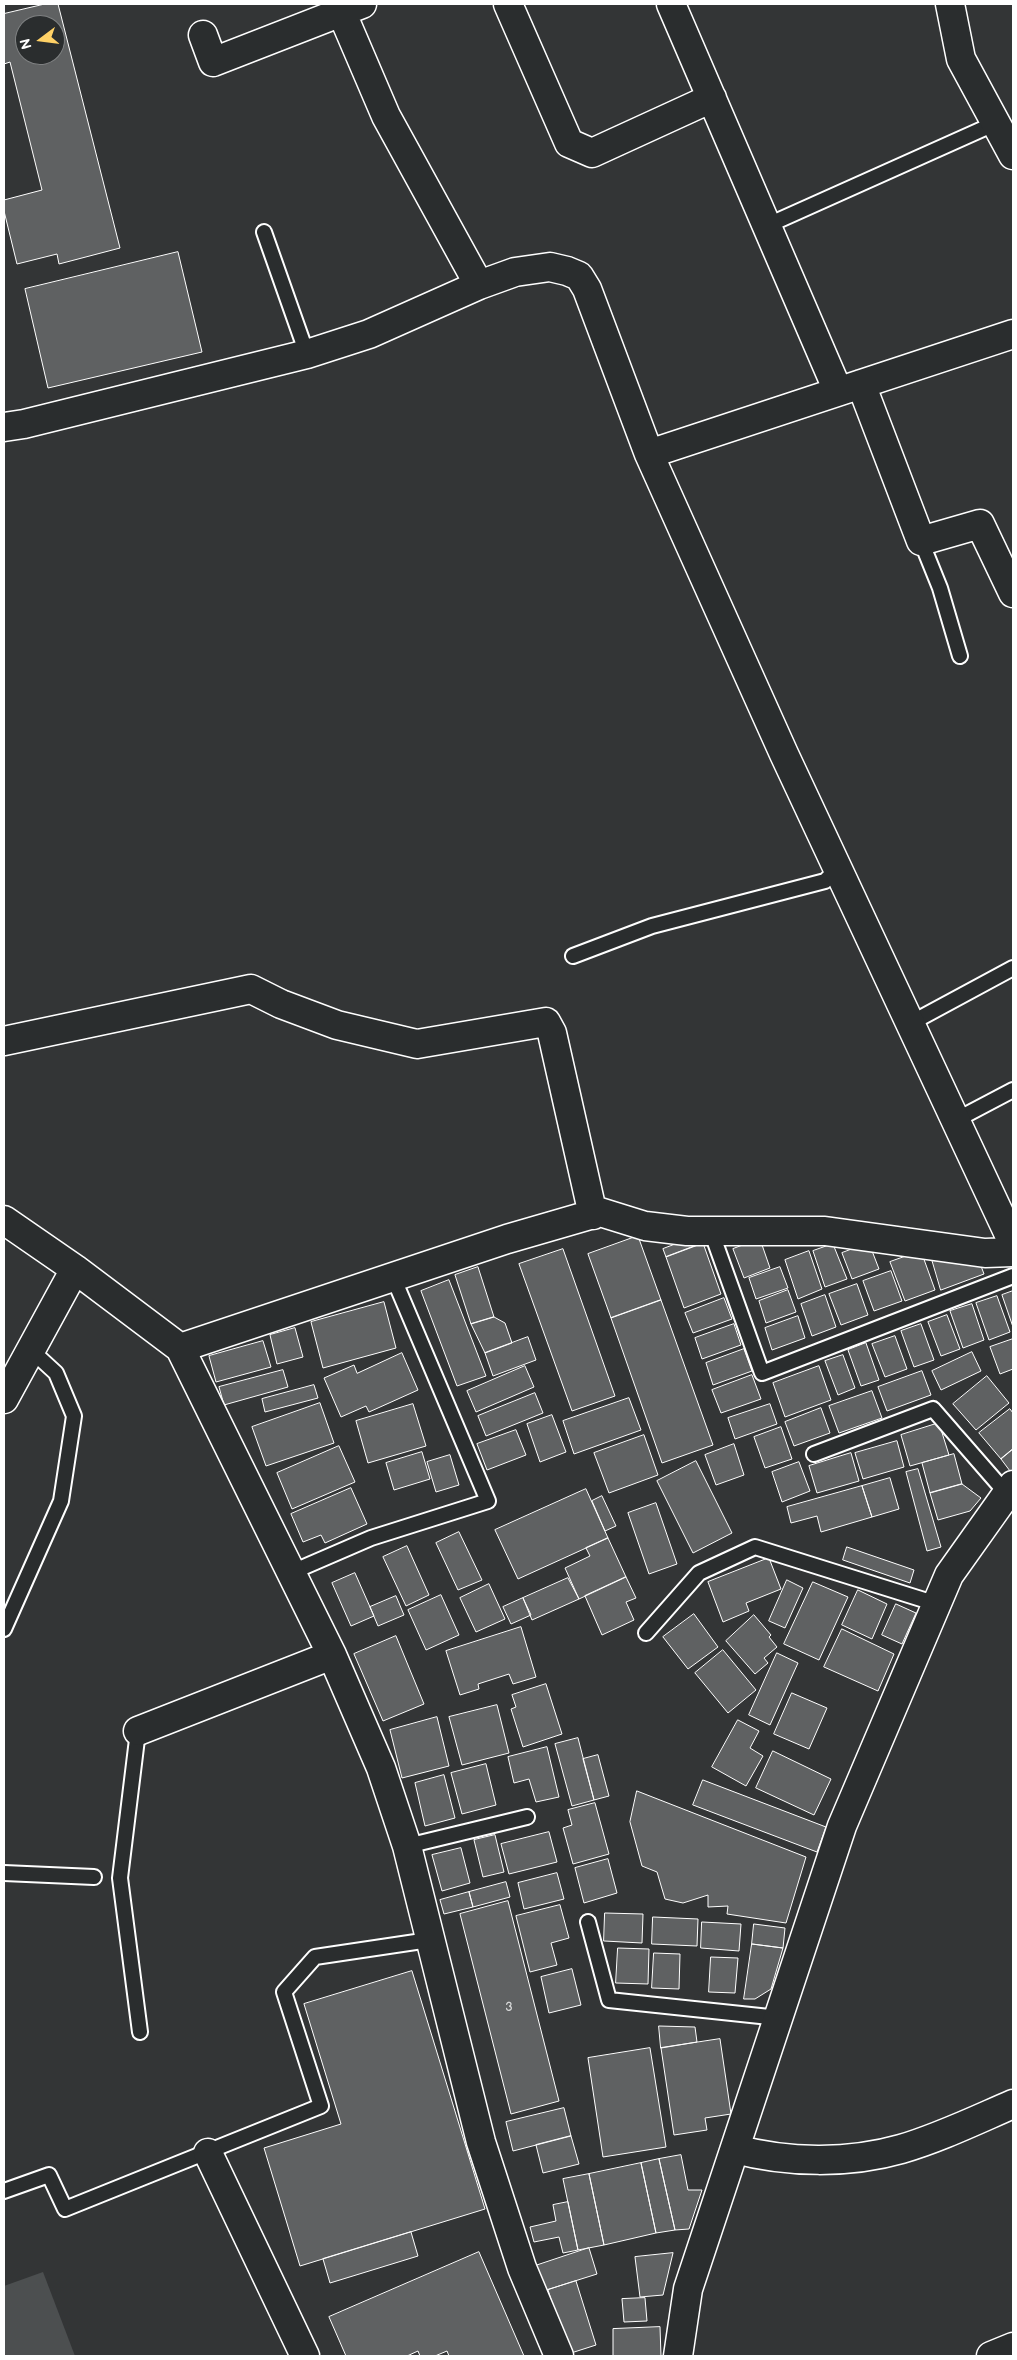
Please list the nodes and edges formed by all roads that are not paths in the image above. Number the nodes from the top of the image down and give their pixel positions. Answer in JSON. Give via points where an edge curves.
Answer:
{"nodes":[{"id":1,"x":508,"y":4,"type":"edge"},
{"id":2,"x":671,"y":4,"type":"edge"},
{"id":3,"x":950,"y":4,"type":"edge"},
{"id":4,"x":347,"y":6,"type":"edge"},
{"id":5,"x":203,"y":35,"type":"dead end"},
{"id":6,"x":712,"y":98,"type":"junction"},
{"id":7,"x":996,"y":123,"type":"junction"},
{"id":8,"x":1013,"y":155,"type":"edge"},
{"id":9,"x":766,"y":226,"type":"junction"},
{"id":10,"x":264,"y":232,"type":"dead end"},
{"id":11,"x":479,"y":285,"type":"junction"},
{"id":12,"x":1013,"y":334,"type":"edge"},
{"id":13,"x":307,"y":354,"type":"junction"},
{"id":14,"x":850,"y":387,"type":"junction"},
{"id":15,"x":4,"y":427,"type":"edge"},
{"id":16,"x":649,"y":454,"type":"junction"},
{"id":17,"x":920,"y":541,"type":"junction"},
{"id":18,"x":1013,"y":593,"type":"edge"},
{"id":19,"x":960,"y":656,"type":"dead end"},
{"id":20,"x":837,"y":869,"type":"junction"},
{"id":21,"x":573,"y":956,"type":"dead end"},
{"id":22,"x":1013,"y":968,"type":"edge"},
{"id":23,"x":911,"y":1023,"type":"junction"},
{"id":24,"x":4,"y":1041,"type":"edge"},
{"id":25,"x":1013,"y":1090,"type":"edge"},
{"id":26,"x":956,"y":1120,"type":"junction"},
{"id":27,"x":593,"y":1215,"type":"junction"},
{"id":28,"x":1007,"y":1215,"type":"edge"},
{"id":29,"x":4,"y":1220,"type":"edge"},
{"id":30,"x":711,"y":1231,"type":"junction"},
{"id":31,"x":1013,"y":1243,"type":"edge"},
{"id":32,"x":1013,"y":1252,"type":"edge"},
{"id":33,"x":75,"y":1269,"type":"junction"},
{"id":34,"x":1013,"y":1276,"type":"edge"},
{"id":35,"x":393,"y":1277,"type":"junction"},
{"id":36,"x":180,"y":1348,"type":"junction"},
{"id":37,"x":31,"y":1350,"type":"junction"},
{"id":38,"x":4,"y":1399,"type":"edge"},
{"id":39,"x":814,"y":1454,"type":"dead end"},
{"id":40,"x":1010,"y":1490,"type":"edge"},
{"id":41,"x":290,"y":1574,"type":"junction"},
{"id":42,"x":937,"y":1604,"type":"junction"},
{"id":43,"x":4,"y":1629,"type":"edge"},
{"id":44,"x":646,"y":1633,"type":"dead end"},
{"id":45,"x":332,"y":1655,"type":"junction"},
{"id":46,"x":138,"y":1730,"type":"joint"},
{"id":47,"x":527,"y":1818,"type":"dead end"},
{"id":48,"x":407,"y":1846,"type":"junction"},
{"id":49,"x":4,"y":1873,"type":"edge"},
{"id":50,"x":94,"y":1877,"type":"dead end"},
{"id":51,"x":588,"y":1922,"type":"dead end"},
{"id":52,"x":429,"y":1940,"type":"junction"},
{"id":53,"x":779,"y":2018,"type":"junction"},
{"id":54,"x":140,"y":2032,"type":"dead end"},
{"id":55,"x":1013,"y":2104,"type":"edge"},
{"id":56,"x":735,"y":2149,"type":"junction"},
{"id":57,"x":208,"y":2153,"type":"junction"},
{"id":58,"x":4,"y":2191,"type":"edge"},
{"id":59,"x":1013,"y":2347,"type":"edge"},
{"id":60,"x":305,"y":2356,"type":"edge"},
{"id":61,"x":559,"y":2356,"type":"edge"},
{"id":62,"x":678,"y":2356,"type":"edge"},
{"id":63,"x":991,"y":2356,"type":"edge"}],
"edges":[{"from":1,"to":6,"type":"street","via":[[569,143],[592,153]]},
{"from":2,"to":6,"type":"street"},
{"from":3,"to":7,"type":"street","via":[[961,59]]},
{"from":4,"to":5,"type":"street","via":[[213,62]]},
{"from":4,"to":11,"type":"street","via":[[386,116]]},
{"from":6,"to":9,"type":"street"},
{"from":7,"to":8,"type":"street"},
{"from":7,"to":9,"type":"lane"},
{"from":9,"to":14,"type":"street"},
{"from":10,"to":13,"type":"lane"},
{"from":11,"to":13,"type":"street","via":[[369,334]]},
{"from":11,"to":16,"type":"street","via":[[516,272],[550,267],[579,276],[587,289]]},
{"from":12,"to":14,"type":"street"},
{"from":13,"to":15,"type":"street"},
{"from":14,"to":16,"type":"street"},
{"from":14,"to":17,"type":"street"},
{"from":16,"to":20,"type":"street"},
{"from":17,"to":18,"type":"street","via":[[980,524]]},
{"from":17,"to":19,"type":"lane","via":[[940,588]]},
{"from":20,"to":21,"type":"lane","via":[[825,881],[652,926]]},
{"from":20,"to":23,"type":"street"},
{"from":22,"to":23,"type":"lane"},
{"from":23,"to":26,"type":"street"},
{"from":24,"to":27,"type":"street","via":[[251,989],[337,1025],[417,1044],[546,1022],[552,1034]]},
{"from":25,"to":26,"type":"lane"},
{"from":26,"to":28,"type":"street"},
{"from":27,"to":30,"type":"street","via":[[600,1212],[645,1226]]},
{"from":27,"to":35,"type":"street","via":[[507,1239]]},
{"from":28,"to":31,"type":"street"},
{"from":29,"to":33,"type":"street"},
{"from":30,"to":32,"type":"street","via":[[825,1231],[985,1253]]},
{"from":30,"to":34,"type":"lane","via":[[762,1373]]},
{"from":33,"to":36,"type":"street"},
{"from":33,"to":37,"type":"street"},
{"from":35,"to":36,"type":"street"},
{"from":35,"to":41,"type":"lane","via":[[488,1501],[372,1538]]},
{"from":36,"to":41,"type":"street"},
{"from":37,"to":38,"type":"street"},
{"from":37,"to":43,"type":"lane","via":[[56,1373],[74,1416],[61,1501]]},
{"from":39,"to":40,"type":"lane","via":[[933,1409]]},
{"from":40,"to":42,"type":"street","via":[[949,1575]]},
{"from":41,"to":45,"type":"street"},
{"from":42,"to":44,"type":"lane","via":[[755,1547],[699,1573]]},
{"from":42,"to":53,"type":"street","via":[[842,1826]]},
{"from":45,"to":46,"type":"street"},
{"from":45,"to":48,"type":"street","via":[[381,1768]]},
{"from":46,"to":54,"type":"lane","via":[[120,1878]]},
{"from":47,"to":48,"type":"lane"},
{"from":48,"to":52,"type":"street"},
{"from":49,"to":50,"type":"lane"},
{"from":51,"to":53,"type":"lane","via":[[609,2000]]},
{"from":52,"to":57,"type":"lane","via":[[315,1957],[284,1992],[321,2106]]},
{"from":52,"to":61,"type":"street","via":[[481,2142],[522,2268]]},
{"from":53,"to":56,"type":"street"},
{"from":55,"to":56,"type":"street","via":[[926,2141],[899,2150],[854,2158],[767,2158]]},
{"from":56,"to":62,"type":"street","via":[[688,2289]]},
{"from":57,"to":58,"type":"lane","via":[[65,2209],[49,2175]]},
{"from":57,"to":60,"type":"street"},
{"from":59,"to":63,"type":"street"}]}
